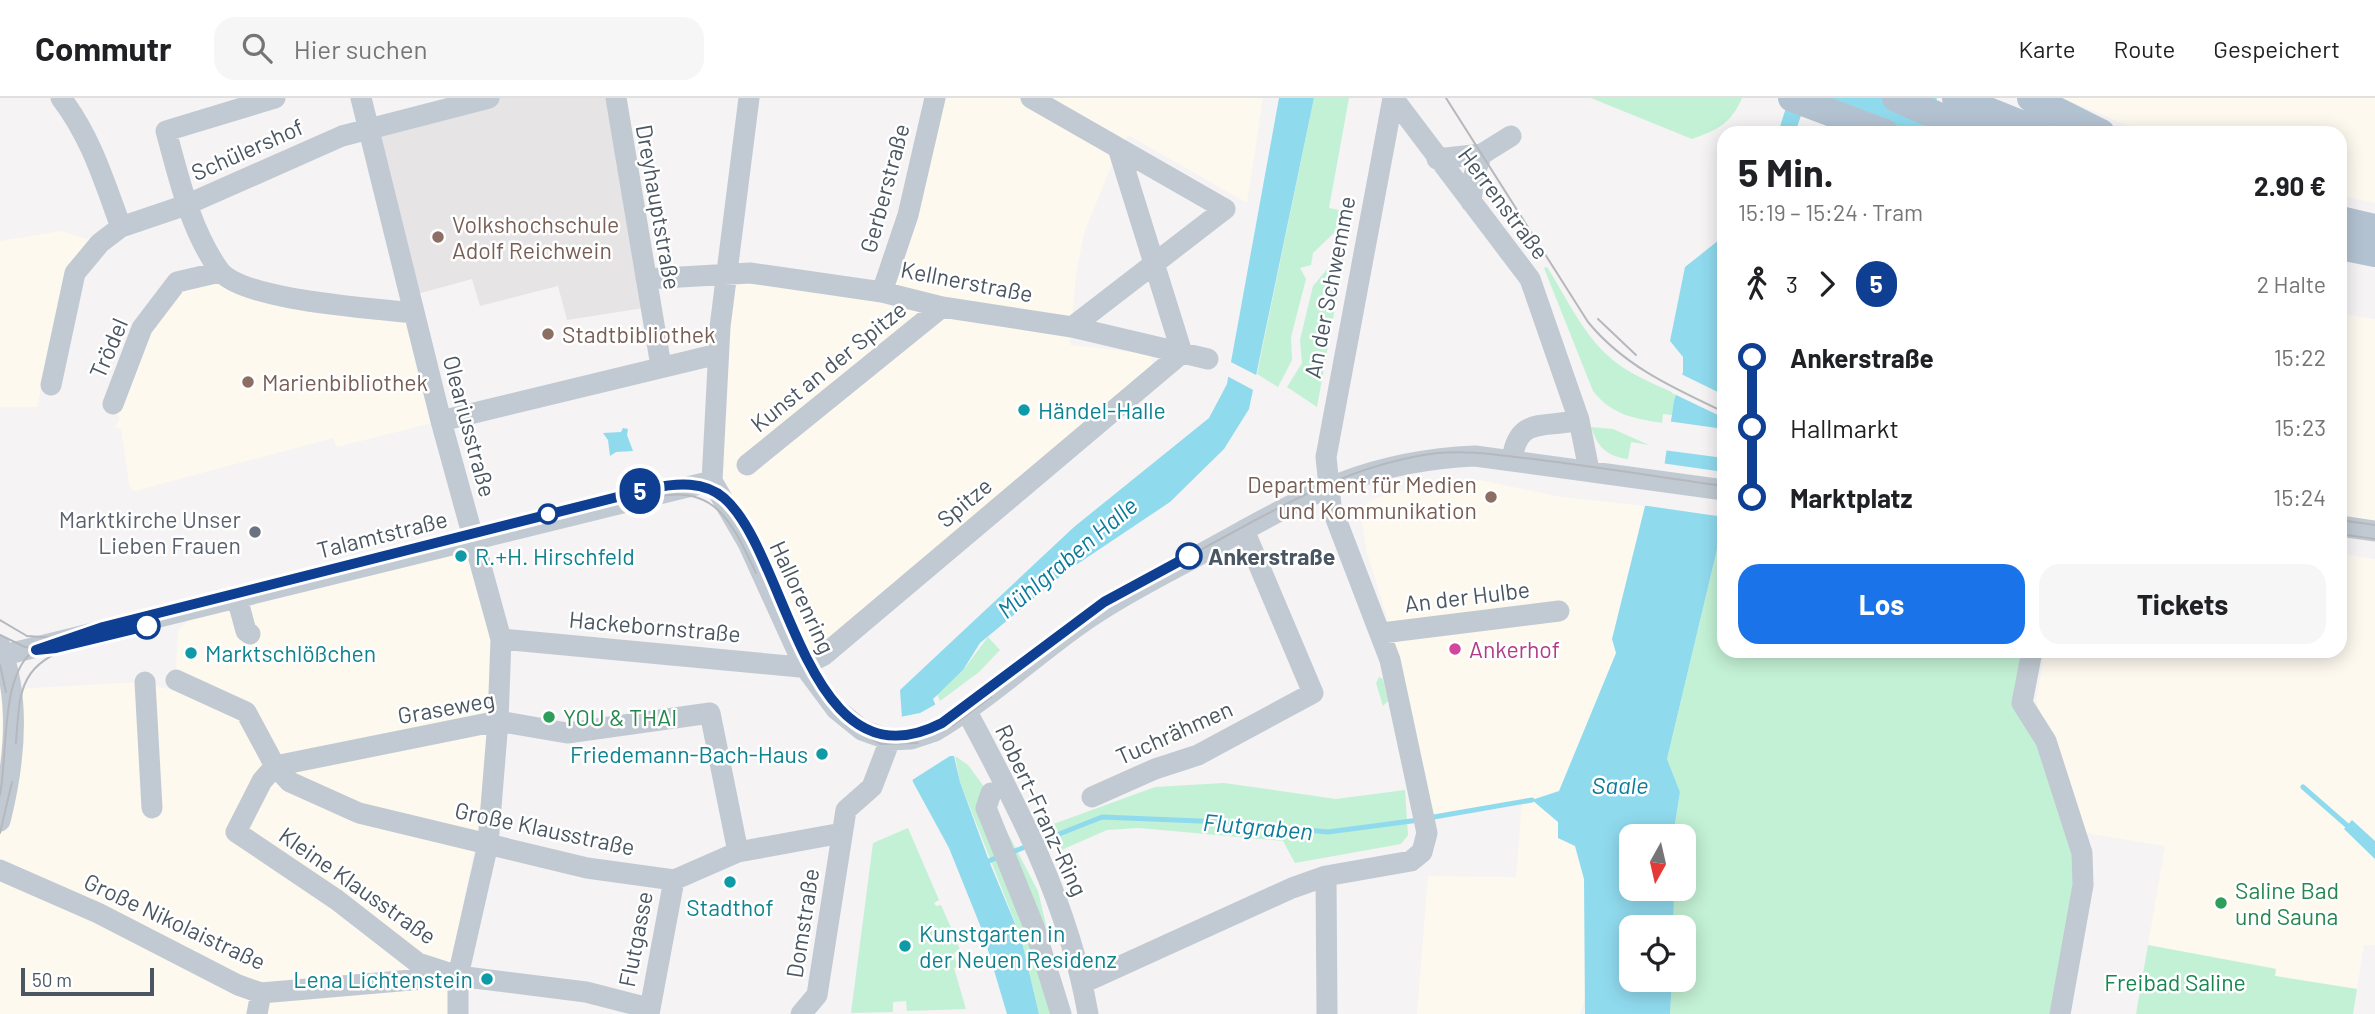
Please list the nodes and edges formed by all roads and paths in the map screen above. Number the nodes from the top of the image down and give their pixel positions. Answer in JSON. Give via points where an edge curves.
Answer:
{"nodes":[{"id":1,"x":61,"y":98,"type":"edge"},
{"id":2,"x":275,"y":98,"type":"edge"},
{"id":3,"x":361,"y":98,"type":"edge"},
{"id":4,"x":489,"y":98,"type":"edge"},
{"id":5,"x":616,"y":98,"type":"edge"},
{"id":6,"x":749,"y":98,"type":"edge"},
{"id":7,"x":935,"y":98,"type":"edge"},
{"id":8,"x":1031,"y":98,"type":"edge"},
{"id":9,"x":1393,"y":98,"type":"edge"},
{"id":10,"x":1792,"y":98,"type":"edge"},
{"id":11,"x":1896,"y":98,"type":"edge"},
{"id":12,"x":1956,"y":98,"type":"edge"},
{"id":13,"x":2031,"y":98,"type":"edge"},
{"id":14,"x":207,"y":107,"type":"edge"},
{"id":15,"x":1985,"y":123,"type":"edge"},
{"id":16,"x":1866,"y":126,"type":"edge"},
{"id":17,"x":2002,"y":126,"type":"edge"},
{"id":18,"x":2087,"y":126,"type":"edge"},
{"id":19,"x":370,"y":130,"type":"junction"},
{"id":20,"x":1511,"y":136,"type":"dead end"},
{"id":21,"x":1119,"y":151,"type":"junction"},
{"id":22,"x":1482,"y":154,"type":"junction"},
{"id":23,"x":1437,"y":159,"type":"junction"},
{"id":24,"x":1471,"y":202,"type":"junction"},
{"id":25,"x":186,"y":205,"type":"junction"},
{"id":26,"x":2347,"y":222,"type":"edge"},
{"id":27,"x":121,"y":227,"type":"junction"},
{"id":28,"x":2375,"y":228,"type":"edge"},
{"id":29,"x":2347,"y":247,"type":"edge"},
{"id":30,"x":2375,"y":253,"type":"edge"},
{"id":31,"x":1154,"y":264,"type":"junction"},
{"id":32,"x":220,"y":272,"type":"junction"},
{"id":33,"x":727,"y":273,"type":"junction"},
{"id":34,"x":646,"y":279,"type":"junction"},
{"id":35,"x":883,"y":292,"type":"junction"},
{"id":36,"x":942,"y":307,"type":"junction"},
{"id":37,"x":414,"y":313,"type":"junction"},
{"id":38,"x":1072,"y":327,"type":"junction"},
{"id":39,"x":1182,"y":353,"type":"junction"},
{"id":40,"x":718,"y":355,"type":"junction"},
{"id":41,"x":1208,"y":359,"type":"dead end"},
{"id":42,"x":661,"y":366,"type":"junction"},
{"id":43,"x":51,"y":385,"type":"dead end"},
{"id":44,"x":112,"y":407,"type":"dead end"},
{"id":45,"x":1579,"y":420,"type":"junction"},
{"id":46,"x":441,"y":421,"type":"junction"},
{"id":47,"x":1512,"y":460,"type":"junction"},
{"id":48,"x":747,"y":465,"type":"dead end"},
{"id":49,"x":1589,"y":470,"type":"junction"},
{"id":50,"x":712,"y":481,"type":"junction"},
{"id":51,"x":1328,"y":486,"type":"junction"},
{"id":52,"x":1717,"y":489,"type":"edge"},
{"id":53,"x":2347,"y":527,"type":"edge"},
{"id":54,"x":1244,"y":530,"type":"junction"},
{"id":55,"x":2375,"y":531,"type":"edge"},
{"id":56,"x":474,"y":538,"type":"junction"},
{"id":57,"x":237,"y":597,"type":"junction"},
{"id":58,"x":1559,"y":611,"type":"dead end"},
{"id":59,"x":1382,"y":633,"type":"junction"},
{"id":60,"x":250,"y":635,"type":"dead end"},
{"id":61,"x":501,"y":639,"type":"junction"},
{"id":62,"x":2,"y":651,"type":"edge"},
{"id":63,"x":2031,"y":658,"type":"edge"},
{"id":64,"x":804,"y":666,"type":"junction"},
{"id":65,"x":176,"y":680,"type":"dead end"},
{"id":66,"x":145,"y":682,"type":"dead end"},
{"id":67,"x":959,"y":716,"type":"junction"},
{"id":68,"x":499,"y":721,"type":"junction"},
{"id":69,"x":896,"y":740,"type":"junction"},
{"id":70,"x":275,"y":766,"type":"junction"},
{"id":71,"x":991,"y":793,"type":"dead end"},
{"id":72,"x":3,"y":794,"type":"edge"},
{"id":73,"x":1092,"y":797,"type":"dead end"},
{"id":74,"x":152,"y":808,"type":"dead end"},
{"id":75,"x":0,"y":821,"type":"edge"},
{"id":76,"x":842,"y":833,"type":"junction"},
{"id":77,"x":488,"y":844,"type":"junction"},
{"id":78,"x":738,"y":852,"type":"junction"},
{"id":79,"x":0,"y":870,"type":"edge"},
{"id":80,"x":1326,"y":876,"type":"junction"},
{"id":81,"x":674,"y":880,"type":"junction"},
{"id":82,"x":458,"y":975,"type":"junction"},
{"id":83,"x":1083,"y":984,"type":"junction"},
{"id":84,"x":261,"y":993,"type":"junction"},
{"id":85,"x":648,"y":1011,"type":"edge"},
{"id":86,"x":257,"y":1014,"type":"edge"},
{"id":87,"x":458,"y":1014,"type":"edge"},
{"id":88,"x":801,"y":1014,"type":"edge"},
{"id":89,"x":1061,"y":1014,"type":"edge"},
{"id":90,"x":1088,"y":1014,"type":"edge"},
{"id":91,"x":1327,"y":1014,"type":"edge"},
{"id":92,"x":2060,"y":1014,"type":"edge"}],
"edges":[{"from":1,"to":27,"type":"street","via":[[99,161]]},
{"from":2,"to":14,"type":"street","name":"Schülershof"},
{"from":3,"to":19,"type":"street","name":"Oleariusstraße"},
{"from":4,"to":19,"type":"street","name":"Schülershof"},
{"from":5,"to":34,"type":"street","name":"Dreyhauptstraße"},
{"from":6,"to":33,"type":"street"},
{"from":7,"to":35,"type":"street","name":"Gerberstraße","via":[[908,215]]},
{"from":8,"to":21,"type":"street"},
{"from":9,"to":23,"type":"street","name":"Herrenstraße"},
{"from":9,"to":51,"type":"street","name":"An der Schwemme","via":[[1329,427]]},
{"from":10,"to":16,"type":"main road"},
{"from":11,"to":15,"type":"main road"},
{"from":12,"to":15,"type":"main road"},
{"from":13,"to":18,"type":"main road"},
{"from":14,"to":25,"type":"street","name":"Schülershof","via":[[166,131]]},
{"from":15,"to":17,"type":"main road"},
{"from":19,"to":25,"type":"street","name":"Schülershof","via":[[342,136]]},
{"from":19,"to":37,"type":"street","name":"Oleariusstraße"},
{"from":20,"to":22,"type":"street"},
{"from":21,"to":31,"type":"street"},
{"from":21,"to":31,"type":"street","via":[[1226,209]]},
{"from":22,"to":23,"type":"street"},
{"from":22,"to":24,"type":"street"},
{"from":23,"to":24,"type":"street","name":"Herrenstraße"},
{"from":24,"to":45,"type":"street","name":"Herrenstraße","via":[[1530,279]]},
{"from":25,"to":27,"type":"street","name":"Schülershof"},
{"from":25,"to":32,"type":"street"},
{"from":26,"to":28,"type":"main road"},
{"from":27,"to":43,"type":"street","name":"Schülershof","via":[[100,243],[75,273]]},
{"from":29,"to":30,"type":"main road"},
{"from":31,"to":38,"type":"street"},
{"from":31,"to":39,"type":"street"},
{"from":32,"to":37,"type":"street","via":[[269,296]]},
{"from":32,"to":44,"type":"street","name":"Trödel","via":[[177,282],[142,328]]},
{"from":33,"to":34,"type":"street","name":"Kellnerstraße"},
{"from":33,"to":35,"type":"street","name":"Kellnerstraße"},
{"from":33,"to":40,"type":"street"},
{"from":34,"to":42,"type":"street","name":"Dreyhauptstraße"},
{"from":35,"to":36,"type":"street","name":"Kellnerstraße"},
{"from":36,"to":38,"type":"street","name":"Kellnerstraße"},
{"from":36,"to":48,"type":"street","name":"Kunst an der Spitze"},
{"from":37,"to":46,"type":"street","name":"Oleariusstraße"},
{"from":38,"to":39,"type":"street","name":"Kellnerstraße"},
{"from":39,"to":41,"type":"street","name":"Kellnerstraße"},
{"from":39,"to":64,"type":"street","name":"Spitze","via":[[824,655]]},
{"from":40,"to":42,"type":"street"},
{"from":40,"to":50,"type":"street"},
{"from":42,"to":46,"type":"street"},
{"from":45,"to":47,"type":"street","via":[[1527,427],[1517,435]]},
{"from":45,"to":49,"type":"street","name":"Herrenstraße"},
{"from":46,"to":56,"type":"street","name":"Oleariusstraße"},
{"from":47,"to":49,"type":"street"},
{"from":47,"to":51,"type":"street","via":[[1440,457]]},
{"from":49,"to":52,"type":"street"},
{"from":50,"to":56,"type":"street","name":"Talamtstraße"},
{"from":50,"to":64,"type":"street","name":"Hallorenring","via":[[748,542]]},
{"from":51,"to":54,"type":"street"},
{"from":51,"to":59,"type":"street","via":[[1331,506]]},
{"from":53,"to":55,"type":"street"},
{"from":54,"to":67,"type":"street","via":[[1107,606]]},
{"from":54,"to":73,"type":"street","name":"Tuchrähmen","via":[[1313,693],[1198,755]]},
{"from":56,"to":57,"type":"street","name":"Talamtstraße"},
{"from":56,"to":61,"type":"street","name":"Oleariusstraße"},
{"from":57,"to":60,"type":"street"},
{"from":57,"to":62,"type":"street","name":"Talamtstraße"},
{"from":58,"to":59,"type":"street","name":"An der Hulbe"},
{"from":59,"to":80,"type":"street","via":[[1427,833],[1422,852],[1411,861]]},
{"from":61,"to":64,"type":"street","name":"Hackebornstraße"},
{"from":61,"to":68,"type":"street","name":"Oleariusstraße"},
{"from":62,"to":72,"type":"street","via":[[13,709]]},
{"from":63,"to":92,"type":"street","via":[[2022,703],[2046,741],[2082,853],[2083,885]]},
{"from":64,"to":69,"type":"street","name":"Hallorenring","via":[[846,719],[862,730]]},
{"from":65,"to":70,"type":"street","name":"Große Klausstraße","via":[[246,712]]},
{"from":66,"to":74,"type":"street"},
{"from":67,"to":69,"type":"street","via":[[927,735]]},
{"from":67,"to":83,"type":"street","name":"Robert-Franz-Ring","via":[[1041,857]]},
{"from":68,"to":70,"type":"street","name":"Graseweg"},
{"from":68,"to":77,"type":"street","name":"Oleariusstraße"},
{"from":68,"to":78,"type":"street","name":"Graseweg","via":[[567,733],[710,713]]},
{"from":69,"to":76,"type":"street","via":[[872,788],[846,810]]},
{"from":70,"to":77,"type":"street","name":"Große Klausstraße","via":[[290,782],[359,813]]},
{"from":70,"to":82,"type":"street","name":"Kleine Klausstraße","via":[[262,781],[236,832],[337,900],[418,963]]},
{"from":71,"to":89,"type":"street","via":[[986,808],[1034,927]]},
{"from":72,"to":75,"type":"street"},
{"from":76,"to":78,"type":"street"},
{"from":76,"to":88,"type":"street","name":"Domstraße","via":[[817,995]]},
{"from":77,"to":81,"type":"street","name":"Große Klausstraße","via":[[587,868]]},
{"from":77,"to":82,"type":"street","name":"Oleariusstraße"},
{"from":78,"to":81,"type":"street"},
{"from":79,"to":84,"type":"street","name":"Große Nikolaistraße"},
{"from":80,"to":83,"type":"street"},
{"from":80,"to":91,"type":"street"},
{"from":81,"to":85,"type":"street","name":"Flutgasse"},
{"from":82,"to":84,"type":"street","name":"Große Nikolaistraße"},
{"from":82,"to":85,"type":"street","name":"Kleine Klausstraße","via":[[586,992]]},
{"from":82,"to":87,"type":"street","name":"Oleariusstraße"},
{"from":83,"to":90,"type":"street","name":"Robert-Franz-Ring"},
{"from":84,"to":86,"type":"street"}]}
